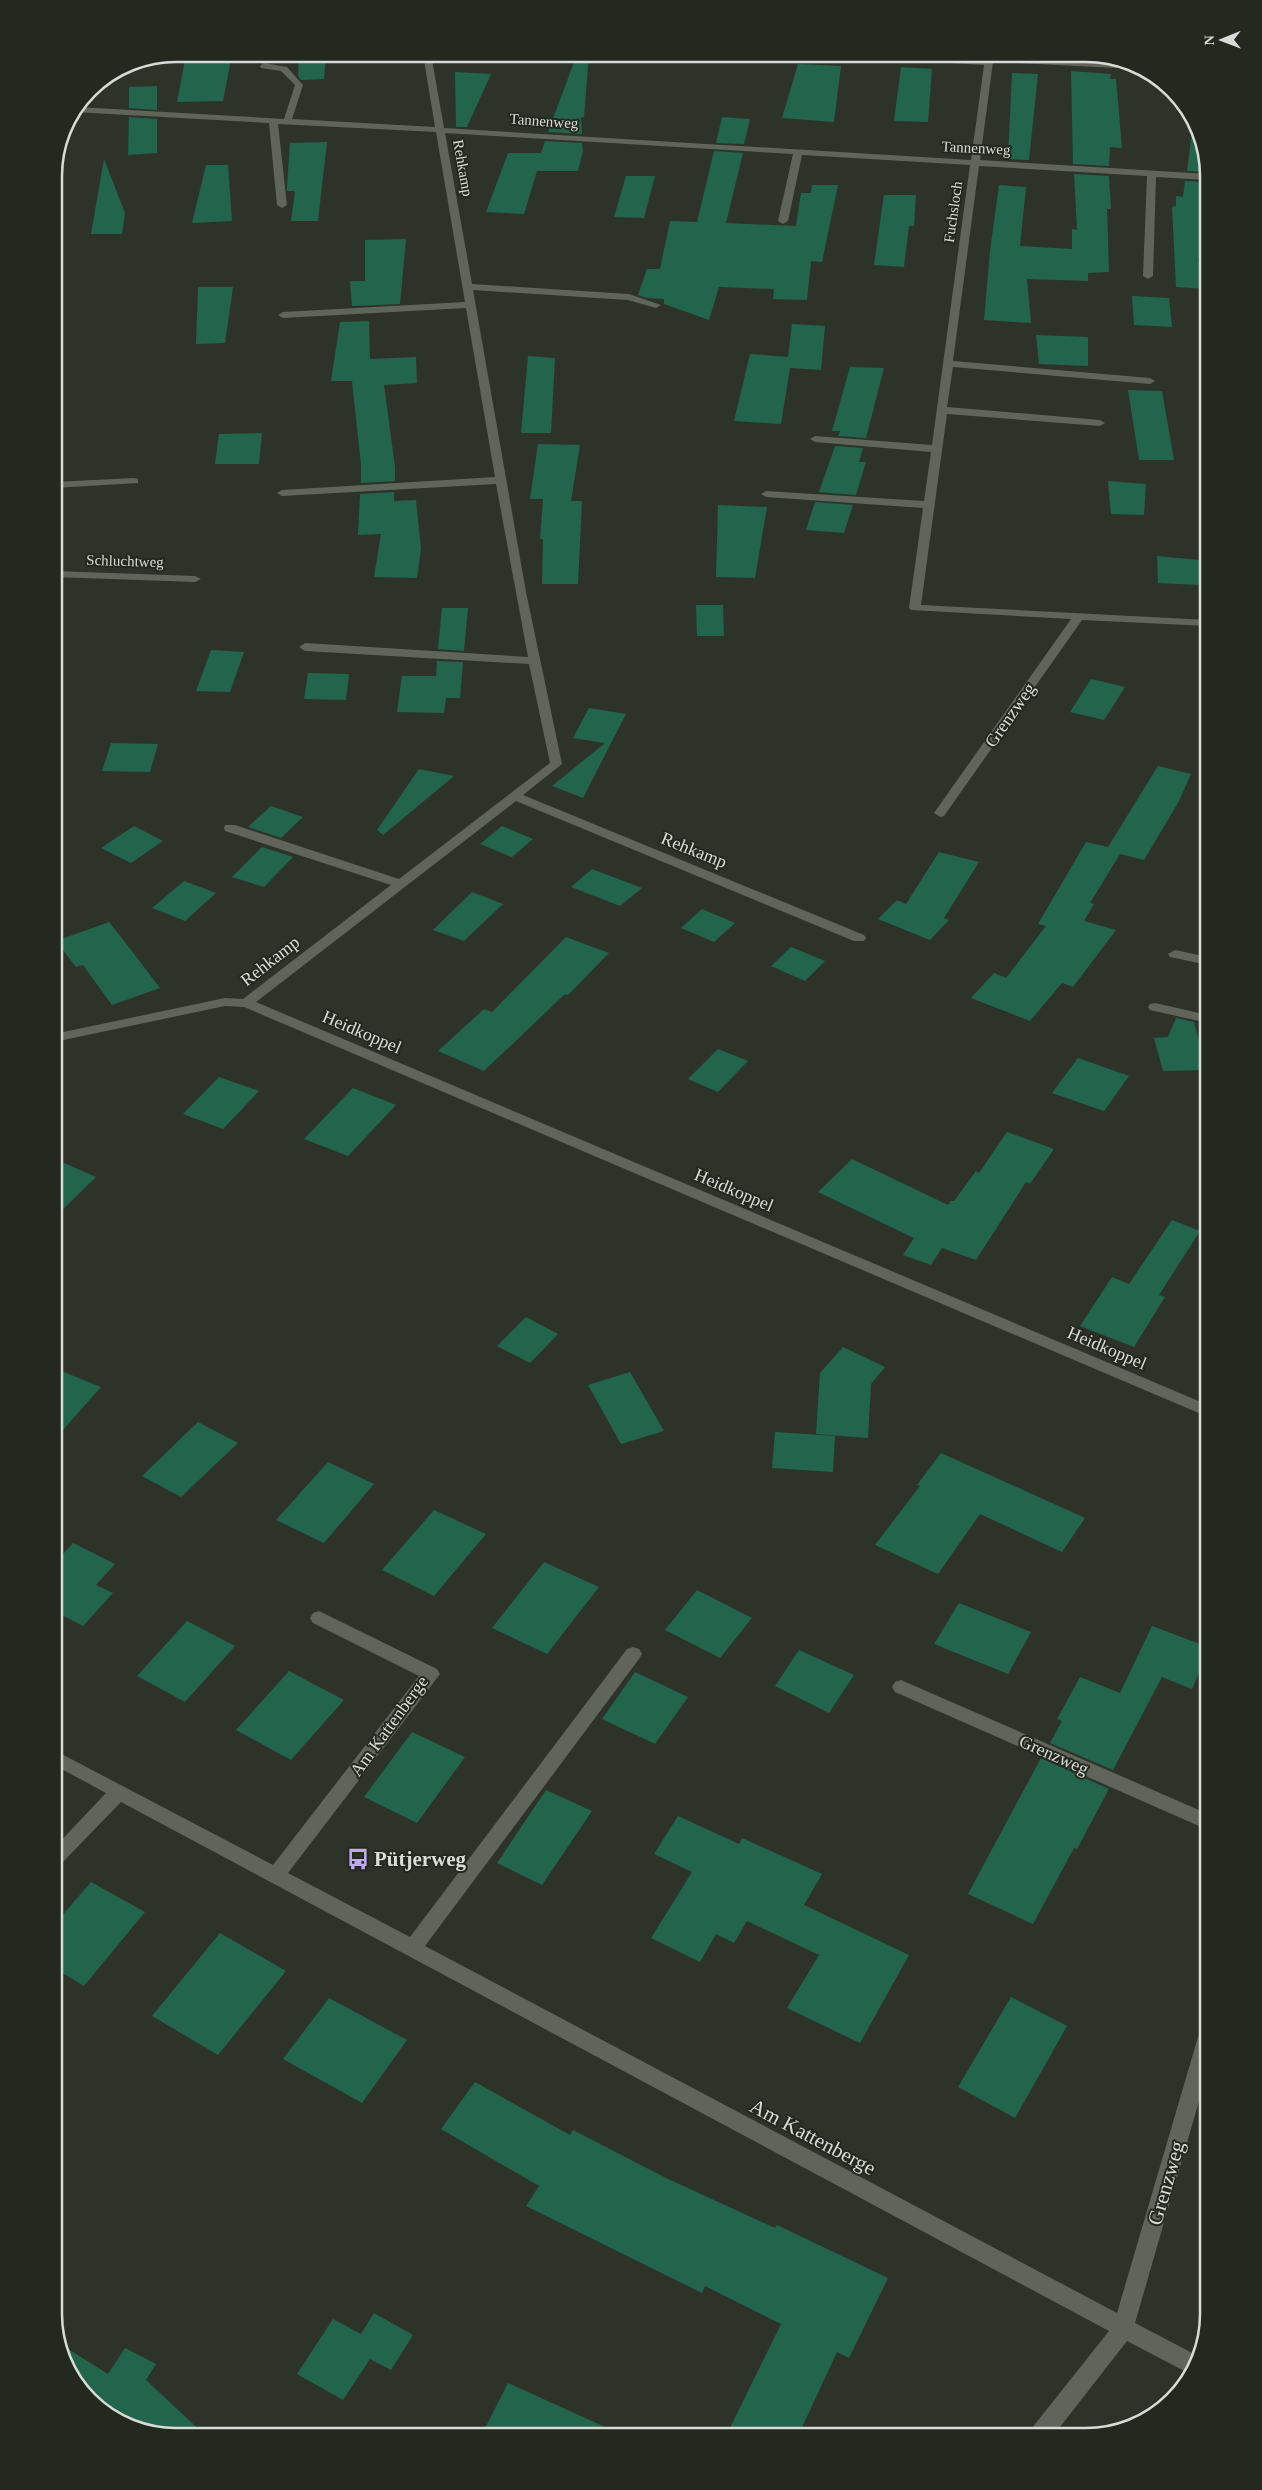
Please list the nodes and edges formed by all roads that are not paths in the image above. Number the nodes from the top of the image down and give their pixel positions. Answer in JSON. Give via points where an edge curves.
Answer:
{"nodes":[{"id":1,"x":428,"y":62,"type":"edge"},
{"id":2,"x":989,"y":63,"type":"edge"},
{"id":3,"x":1060,"y":63,"type":"edge"},
{"id":4,"x":264,"y":66,"type":"dead end"},
{"id":5,"x":1111,"y":66,"type":"edge"},
{"id":6,"x":84,"y":110,"type":"edge"},
{"id":7,"x":273,"y":121,"type":"junction"},
{"id":8,"x":287,"y":122,"type":"junction"},
{"id":9,"x":440,"y":130,"type":"junction"},
{"id":10,"x":798,"y":152,"type":"junction"},
{"id":11,"x":975,"y":163,"type":"junction"},
{"id":12,"x":1152,"y":173,"type":"junction"},
{"id":13,"x":1200,"y":176,"type":"edge"},
{"id":14,"x":282,"y":205,"type":"dead end"},
{"id":15,"x":783,"y":220,"type":"dead end"},
{"id":16,"x":1148,"y":276,"type":"dead end"},
{"id":17,"x":467,"y":287,"type":"junction"},
{"id":18,"x":470,"y":305,"type":"junction"},
{"id":19,"x":656,"y":305,"type":"dead end"},
{"id":20,"x":283,"y":315,"type":"dead end"},
{"id":21,"x":948,"y":364,"type":"junction"},
{"id":22,"x":1150,"y":381,"type":"dead end"},
{"id":23,"x":942,"y":410,"type":"junction"},
{"id":24,"x":1100,"y":423,"type":"dead end"},
{"id":25,"x":814,"y":439,"type":"dead end"},
{"id":26,"x":936,"y":449,"type":"junction"},
{"id":27,"x":501,"y":480,"type":"junction"},
{"id":28,"x":134,"y":481,"type":"dead end"},
{"id":29,"x":63,"y":485,"type":"edge"},
{"id":30,"x":282,"y":493,"type":"dead end"},
{"id":31,"x":766,"y":494,"type":"dead end"},
{"id":32,"x":928,"y":505,"type":"junction"},
{"id":33,"x":63,"y":574,"type":"edge"},
{"id":34,"x":195,"y":579,"type":"dead end"},
{"id":35,"x":1079,"y":616,"type":"junction"},
{"id":36,"x":1200,"y":623,"type":"edge"},
{"id":37,"x":305,"y":647,"type":"dead end"},
{"id":38,"x":535,"y":661,"type":"junction"},
{"id":39,"x":514,"y":796,"type":"junction"},
{"id":40,"x":940,"y":813,"type":"dead end"},
{"id":41,"x":230,"y":828,"type":"dead end"},
{"id":42,"x":401,"y":884,"type":"junction"},
{"id":43,"x":859,"y":938,"type":"dead end"},
{"id":44,"x":1175,"y":954,"type":"dead end"},
{"id":45,"x":1200,"y":959,"type":"edge"},
{"id":46,"x":246,"y":1003,"type":"junction"},
{"id":47,"x":1155,"y":1007,"type":"dead end"},
{"id":48,"x":1200,"y":1017,"type":"edge"},
{"id":49,"x":63,"y":1036,"type":"edge"},
{"id":50,"x":1200,"y":1408,"type":"edge"},
{"id":51,"x":319,"y":1618,"type":"dead end"},
{"id":52,"x":633,"y":1654,"type":"dead end"},
{"id":53,"x":900,"y":1687,"type":"dead end"},
{"id":54,"x":62,"y":1761,"type":"edge"},
{"id":55,"x":119,"y":1792,"type":"junction"},
{"id":56,"x":1200,"y":1818,"type":"edge"},
{"id":57,"x":62,"y":1851,"type":"edge"},
{"id":58,"x":275,"y":1876,"type":"junction"},
{"id":59,"x":412,"y":1949,"type":"junction"},
{"id":60,"x":1200,"y":2065,"type":"edge"},
{"id":61,"x":1123,"y":2330,"type":"junction"},
{"id":62,"x":1188,"y":2363,"type":"edge"},
{"id":63,"x":1046,"y":2428,"type":"edge"}],
"edges":[{"from":1,"to":9,"type":"street","name":"Rehkamp"},
{"from":2,"to":11,"type":"street","name":"Fuchsloch"},
{"from":3,"to":5,"type":"street"},
{"from":4,"to":8,"type":"street","via":[[284,69],[298,85]]},
{"from":6,"to":7,"type":"street","name":"Tannenweg"},
{"from":7,"to":8,"type":"street","name":"Tannenweg"},
{"from":7,"to":14,"type":"street"},
{"from":8,"to":9,"type":"street","name":"Tannenweg"},
{"from":9,"to":10,"type":"street","name":"Tannenweg"},
{"from":9,"to":17,"type":"street","name":"Rehkamp"},
{"from":10,"to":11,"type":"street","name":"Tannenweg"},
{"from":10,"to":15,"type":"street"},
{"from":11,"to":12,"type":"street","name":"Tannenweg"},
{"from":11,"to":21,"type":"street","name":"Fuchsloch"},
{"from":12,"to":13,"type":"street","name":"Tannenweg"},
{"from":12,"to":16,"type":"street"},
{"from":17,"to":18,"type":"street","name":"Rehkamp"},
{"from":17,"to":19,"type":"street","via":[[629,297]]},
{"from":18,"to":20,"type":"street"},
{"from":18,"to":27,"type":"street","name":"Rehkamp"},
{"from":21,"to":22,"type":"street"},
{"from":21,"to":23,"type":"street","name":"Fuchsloch"},
{"from":23,"to":24,"type":"street"},
{"from":23,"to":26,"type":"street","name":"Fuchsloch"},
{"from":25,"to":26,"type":"street"},
{"from":26,"to":32,"type":"street","name":"Fuchsloch"},
{"from":27,"to":30,"type":"street"},
{"from":27,"to":38,"type":"street","name":"Rehkamp"},
{"from":28,"to":29,"type":"street"},
{"from":31,"to":32,"type":"street"},
{"from":32,"to":35,"type":"street","name":"Fuchsloch","via":[[915,608]]},
{"from":33,"to":34,"type":"street","name":"Schluchtweg"},
{"from":35,"to":36,"type":"street"},
{"from":35,"to":40,"type":"street","name":"Grenzweg"},
{"from":37,"to":38,"type":"street"},
{"from":38,"to":39,"type":"street","name":"Rehkamp","via":[[556,764]]},
{"from":39,"to":42,"type":"street","name":"Rehkamp"},
{"from":39,"to":43,"type":"street","name":"Rehkamp"},
{"from":41,"to":42,"type":"street"},
{"from":42,"to":46,"type":"street","name":"Rehkamp"},
{"from":44,"to":45,"type":"street"},
{"from":46,"to":49,"type":"street","name":"Rehkamp","via":[[225,1002]]},
{"from":46,"to":50,"type":"street","name":"Heidkoppel"},
{"from":47,"to":48,"type":"street"},
{"from":51,"to":58,"type":"street","name":"Am Kattenberge","via":[[431,1674]]},
{"from":52,"to":59,"type":"street"},
{"from":53,"to":56,"type":"street","name":"Grenzweg"},
{"from":54,"to":55,"type":"street","name":"Am Kattenberge"},
{"from":55,"to":57,"type":"street"},
{"from":55,"to":58,"type":"street","name":"Am Kattenberge"},
{"from":58,"to":59,"type":"street","name":"Am Kattenberge"},
{"from":59,"to":61,"type":"street","name":"Am Kattenberge"},
{"from":60,"to":61,"type":"street","name":"Grenzweg"},
{"from":61,"to":62,"type":"street","name":"Am Kattenberge"},
{"from":61,"to":63,"type":"street"}]}
